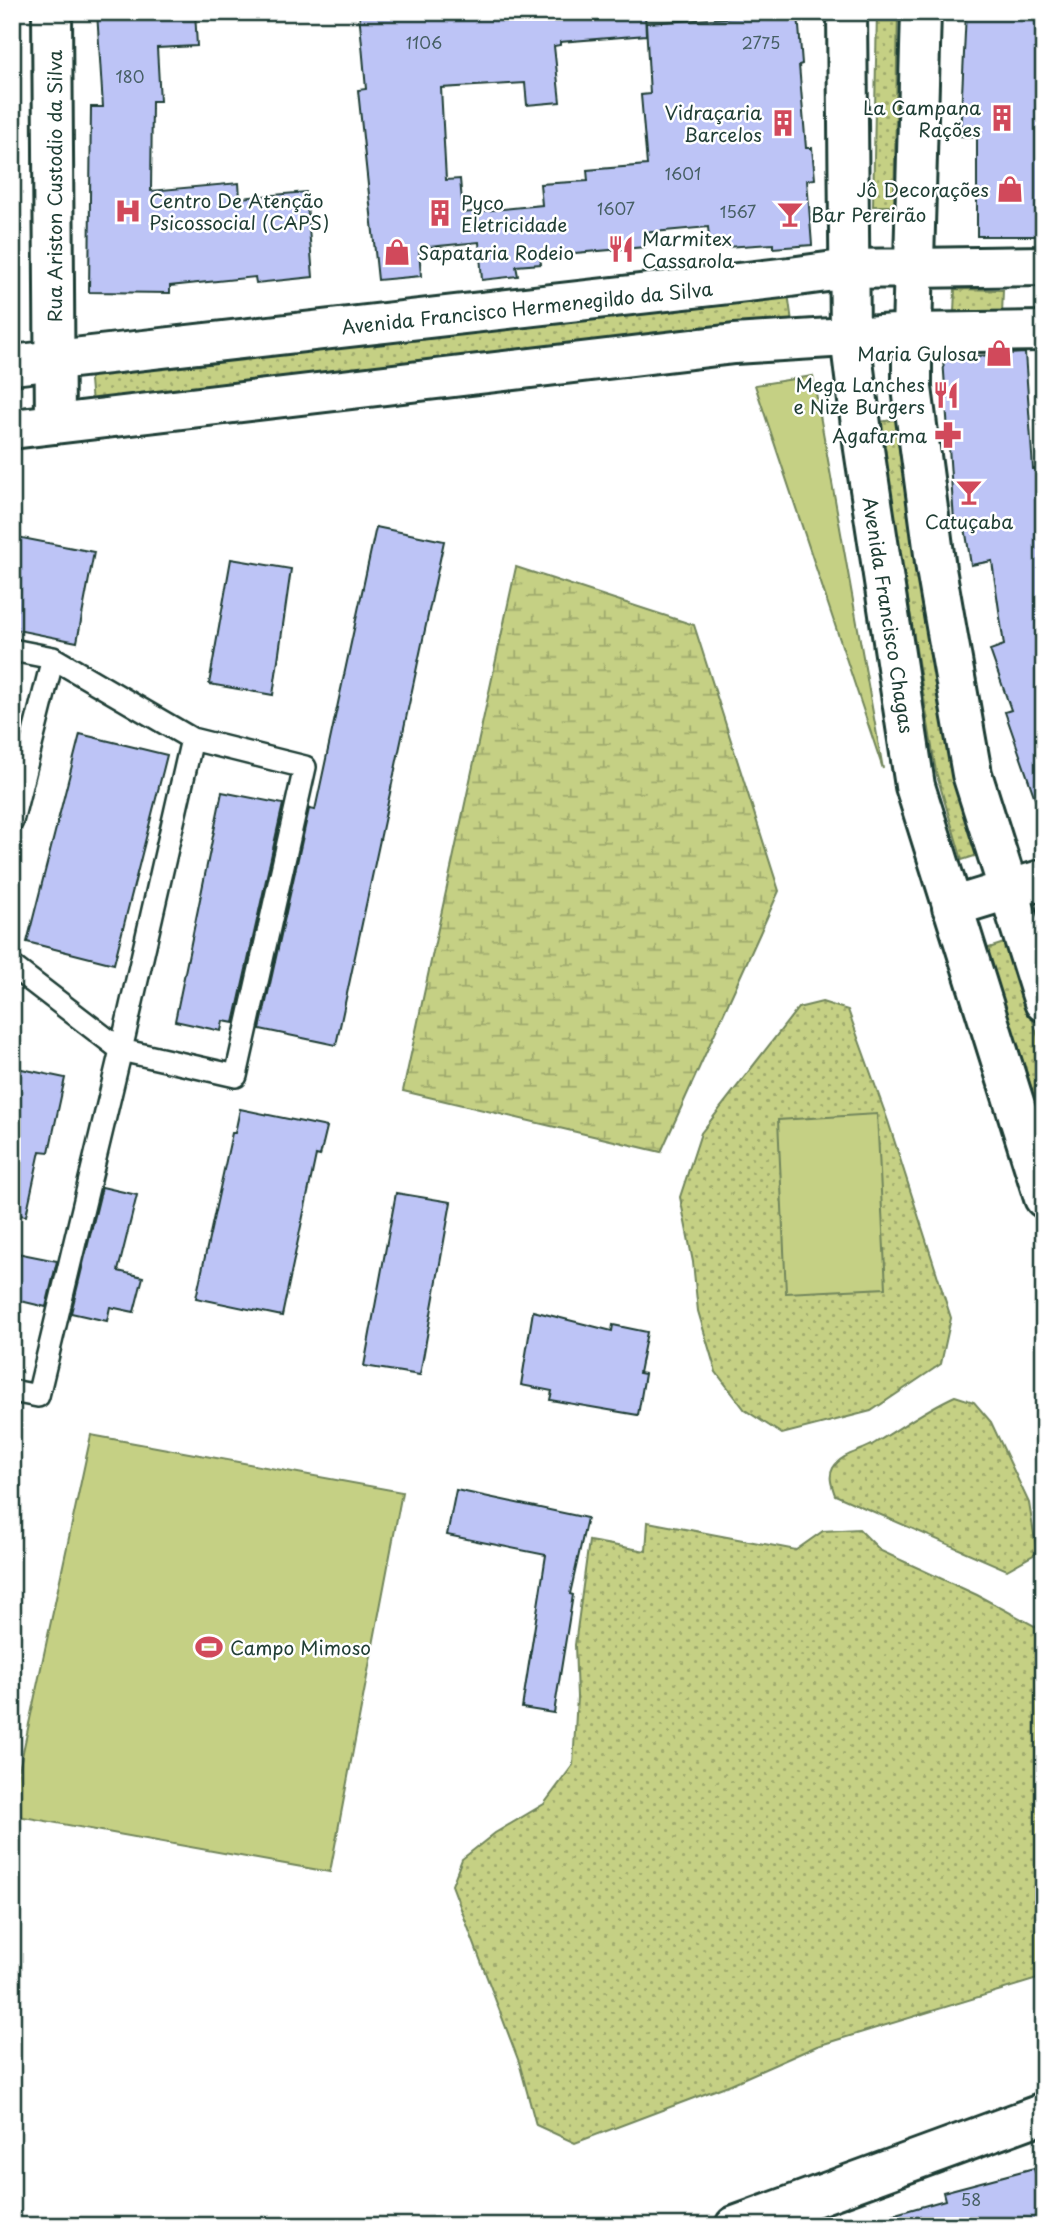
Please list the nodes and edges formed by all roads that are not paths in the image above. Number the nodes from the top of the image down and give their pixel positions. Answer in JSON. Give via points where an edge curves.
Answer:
{"nodes":[{"id":1,"x":52,"y":12,"type":"edge"},
{"id":2,"x":847,"y":12,"type":"edge"},
{"id":3,"x":921,"y":12,"type":"edge"},
{"id":4,"x":915,"y":266,"type":"junction"},
{"id":5,"x":1044,"y":266,"type":"edge"},
{"id":6,"x":849,"y":268,"type":"junction"},
{"id":7,"x":1044,"y":331,"type":"edge"},
{"id":8,"x":912,"y":332,"type":"junction"},
{"id":9,"x":850,"y":337,"type":"junction"},
{"id":10,"x":55,"y":360,"type":"junction"},
{"id":11,"x":12,"y":365,"type":"edge"},
{"id":12,"x":55,"y":424,"type":"junction"},
{"id":13,"x":12,"y":429,"type":"edge"},
{"id":14,"x":12,"y":650,"type":"edge"},
{"id":15,"x":53,"y":658,"type":"junction"},
{"id":16,"x":192,"y":739,"type":"junction"},
{"id":17,"x":12,"y":821,"type":"edge"},
{"id":18,"x":1044,"y":879,"type":"edge"},
{"id":19,"x":1007,"y":890,"type":"junction"},
{"id":20,"x":952,"y":907,"type":"junction"},
{"id":21,"x":12,"y":966,"type":"edge"},
{"id":22,"x":1044,"y":1002,"type":"edge"},
{"id":23,"x":121,"y":1049,"type":"junction"},
{"id":24,"x":1044,"y":1198,"type":"edge"},
{"id":25,"x":12,"y":1391,"type":"edge"},
{"id":26,"x":1044,"y":2113,"type":"edge"},
{"id":27,"x":735,"y":2226,"type":"edge"}],
"edges":[{"from":1,"to":10,"type":"main road","name":"Rua Ariston Custodio da Silva"},
{"from":2,"to":6,"type":"main road","name":"Avenida Francisco Chagas"},
{"from":3,"to":4,"type":"main road"},
{"from":4,"to":5,"type":"main road","name":"Avenida Francisco Hermenegildo da Silva"},
{"from":4,"to":6,"type":"main road","name":"Avenida Francisco Hermenegildo da Silva"},
{"from":4,"to":8,"type":"main road"},
{"from":6,"to":9,"type":"main road","name":"Avenida Francisco Chagas"},
{"from":6,"to":10,"type":"main road","name":"Avenida Francisco Hermenegildo da Silva"},
{"from":7,"to":8,"type":"main road"},
{"from":8,"to":9,"type":"main road"},
{"from":8,"to":19,"type":"main road","via":[[912,387],[936,569],[972,774]]},
{"from":9,"to":12,"type":"main road","via":[[734,344]]},
{"from":9,"to":20,"type":"main road","name":"Avenida Francisco Chagas","via":[[915,786]]},
{"from":10,"to":11,"type":"main road","name":"Avenida Francisco Hermenegildo da Silva"},
{"from":10,"to":12,"type":"main road","name":"Rua Ariston Custodio da Silva"},
{"from":12,"to":13,"type":"main road"},
{"from":14,"to":15,"type":"lane"},
{"from":15,"to":16,"type":"lane"},
{"from":15,"to":17,"type":"lane"},
{"from":16,"to":23,"type":"lane"},
{"from":16,"to":23,"type":"lane","via":[[305,768],[236,1076]]},
{"from":18,"to":19,"type":"main road"},
{"from":19,"to":20,"type":"main road"},
{"from":19,"to":22,"type":"main road"},
{"from":20,"to":24,"type":"main road","name":"Avenida Francisco Chagas"},
{"from":21,"to":23,"type":"lane"},
{"from":23,"to":25,"type":"lane","via":[[38,1396]]},
{"from":26,"to":27,"type":"main road"}]}
